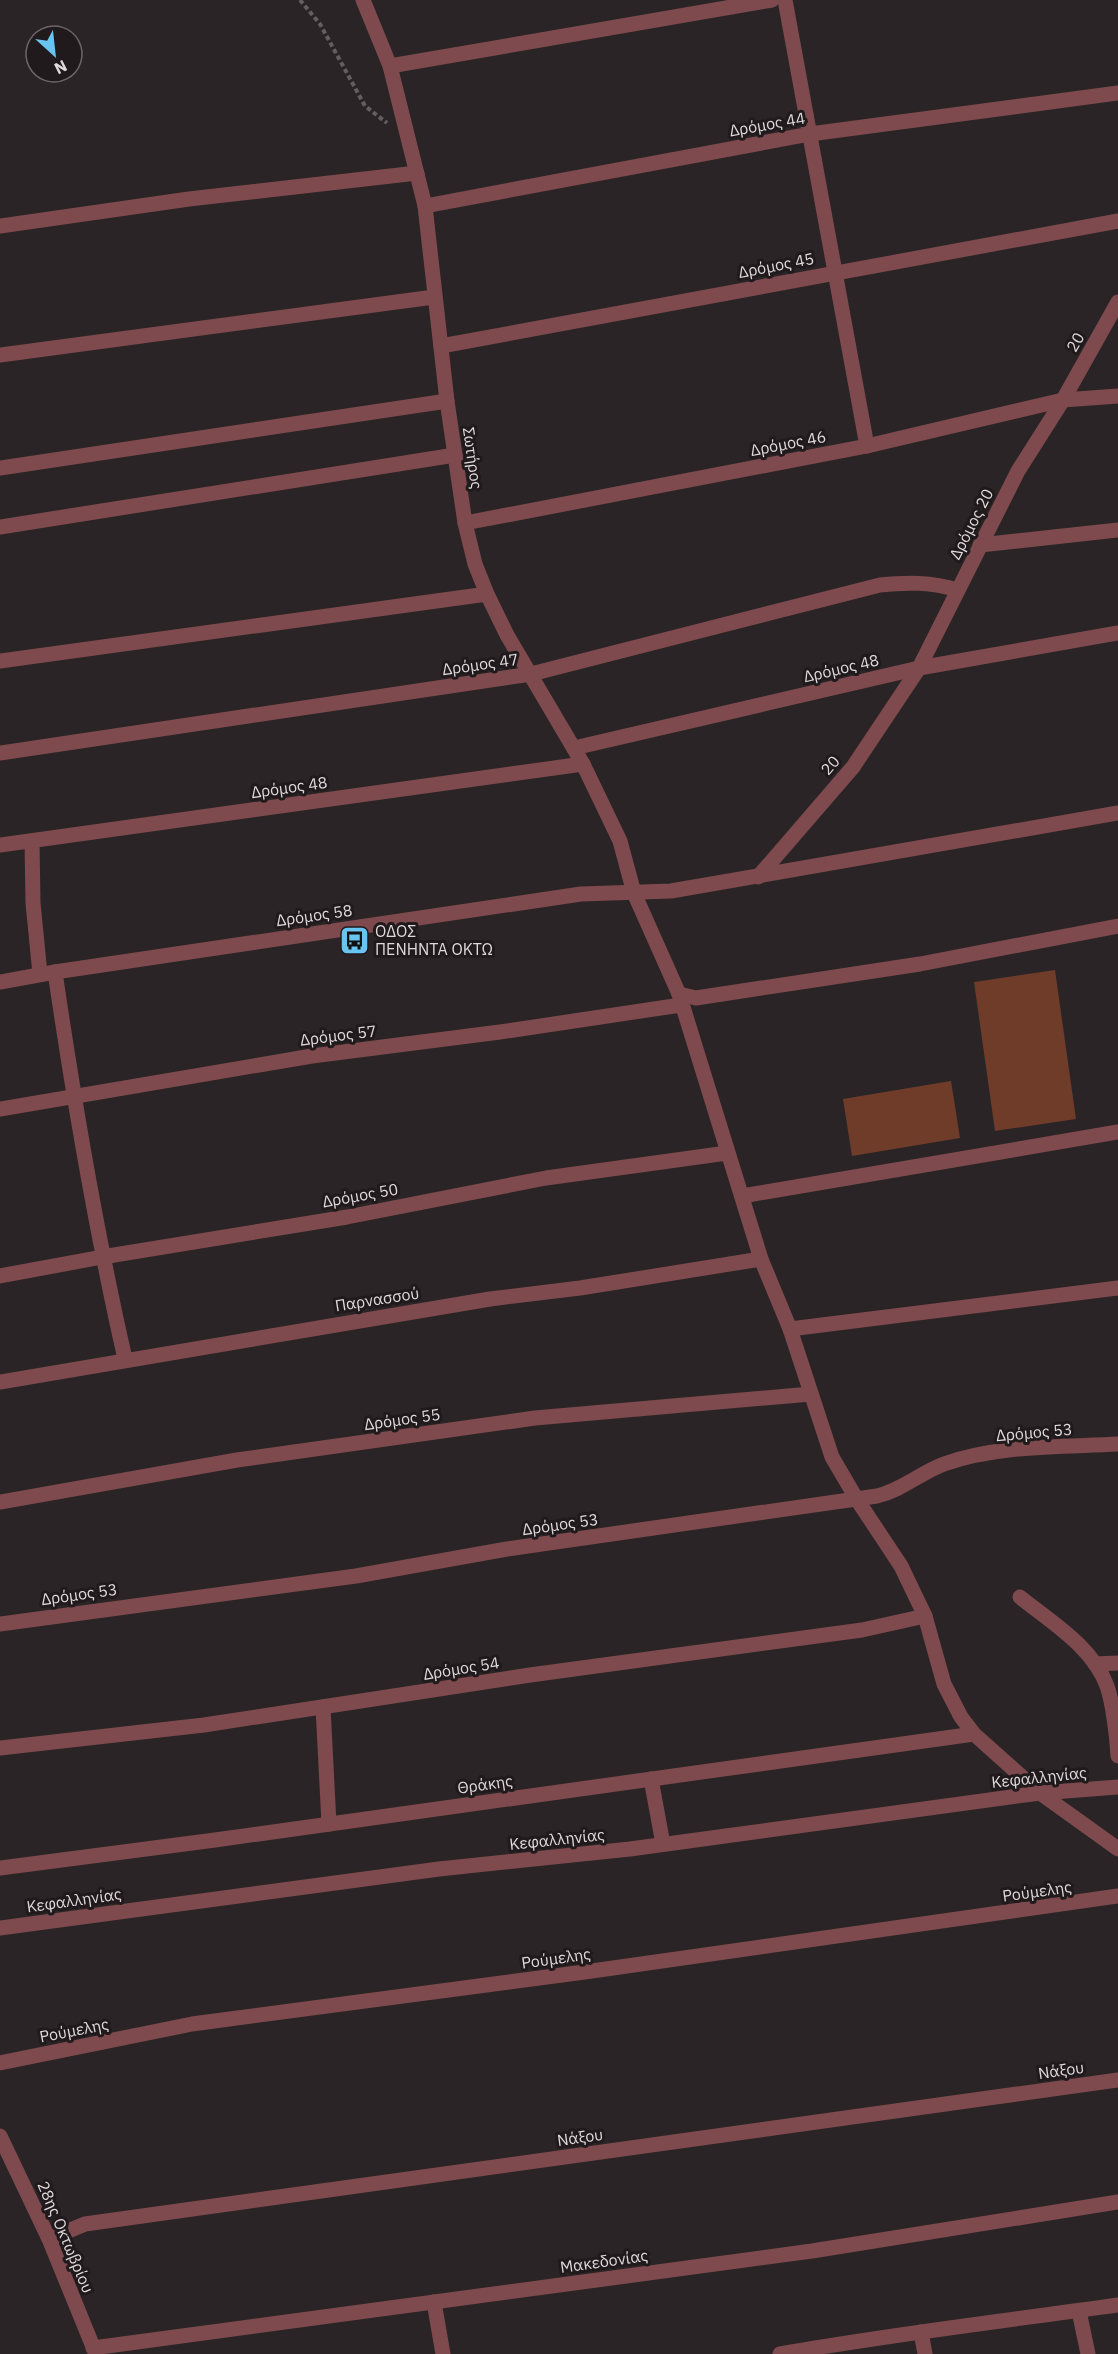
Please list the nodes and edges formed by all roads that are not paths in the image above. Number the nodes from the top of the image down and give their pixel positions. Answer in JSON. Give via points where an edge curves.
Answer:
{"nodes":[{"id":1,"x":363,"y":0,"type":"edge"},
{"id":2,"x":772,"y":0,"type":"edge"},
{"id":3,"x":785,"y":0,"type":"edge"},
{"id":4,"x":390,"y":66,"type":"junction"},
{"id":5,"x":1118,"y":93,"type":"edge"},
{"id":6,"x":810,"y":134,"type":"junction"},
{"id":7,"x":417,"y":173,"type":"junction"},
{"id":8,"x":425,"y":206,"type":"junction"},
{"id":9,"x":1118,"y":221,"type":"edge"},
{"id":10,"x":0,"y":226,"type":"edge"},
{"id":11,"x":837,"y":272,"type":"junction"},
{"id":12,"x":434,"y":297,"type":"junction"},
{"id":13,"x":1118,"y":302,"type":"edge"},
{"id":14,"x":441,"y":346,"type":"junction"},
{"id":15,"x":0,"y":355,"type":"edge"},
{"id":16,"x":1118,"y":396,"type":"edge"},
{"id":17,"x":1063,"y":400,"type":"junction"},
{"id":18,"x":447,"y":401,"type":"junction"},
{"id":19,"x":867,"y":446,"type":"junction"},
{"id":20,"x":455,"y":455,"type":"junction"},
{"id":21,"x":0,"y":468,"type":"edge"},
{"id":22,"x":465,"y":523,"type":"junction"},
{"id":23,"x":0,"y":527,"type":"edge"},
{"id":24,"x":1118,"y":530,"type":"edge"},
{"id":25,"x":980,"y":545,"type":"junction"},
{"id":26,"x":958,"y":590,"type":"junction"},
{"id":27,"x":487,"y":594,"type":"junction"},
{"id":28,"x":1118,"y":633,"type":"edge"},
{"id":29,"x":0,"y":661,"type":"edge"},
{"id":30,"x":919,"y":668,"type":"junction"},
{"id":31,"x":531,"y":674,"type":"junction"},
{"id":32,"x":574,"y":748,"type":"junction"},
{"id":33,"x":0,"y":753,"type":"edge"},
{"id":34,"x":583,"y":764,"type":"junction"},
{"id":35,"x":1118,"y":813,"type":"edge"},
{"id":36,"x":32,"y":841,"type":"junction"},
{"id":37,"x":0,"y":846,"type":"edge"},
{"id":38,"x":758,"y":877,"type":"junction"},
{"id":39,"x":634,"y":893,"type":"junction"},
{"id":40,"x":1118,"y":926,"type":"edge"},
{"id":41,"x":47,"y":973,"type":"junction"},
{"id":42,"x":0,"y":982,"type":"edge"},
{"id":43,"x":680,"y":999,"type":"junction"},
{"id":44,"x":73,"y":1095,"type":"junction"},
{"id":45,"x":0,"y":1108,"type":"edge"},
{"id":46,"x":1118,"y":1132,"type":"edge"},
{"id":47,"x":727,"y":1153,"type":"junction"},
{"id":48,"x":742,"y":1196,"type":"junction"},
{"id":49,"x":102,"y":1257,"type":"junction"},
{"id":50,"x":761,"y":1259,"type":"junction"},
{"id":51,"x":0,"y":1276,"type":"edge"},
{"id":52,"x":1118,"y":1288,"type":"edge"},
{"id":53,"x":790,"y":1329,"type":"junction"},
{"id":54,"x":125,"y":1359,"type":"junction"},
{"id":55,"x":0,"y":1382,"type":"edge"},
{"id":56,"x":811,"y":1394,"type":"junction"},
{"id":57,"x":1118,"y":1444,"type":"edge"},
{"id":58,"x":856,"y":1498,"type":"junction"},
{"id":59,"x":0,"y":1502,"type":"edge"},
{"id":60,"x":1020,"y":1597,"type":"dead end"},
{"id":61,"x":926,"y":1616,"type":"junction"},
{"id":62,"x":0,"y":1624,"type":"edge"},
{"id":63,"x":1118,"y":1663,"type":"edge"},
{"id":64,"x":1095,"y":1664,"type":"junction"},
{"id":65,"x":323,"y":1707,"type":"junction"},
{"id":66,"x":974,"y":1734,"type":"junction"},
{"id":67,"x":0,"y":1748,"type":"edge"},
{"id":68,"x":1118,"y":1756,"type":"edge"},
{"id":69,"x":651,"y":1779,"type":"junction"},
{"id":70,"x":1118,"y":1787,"type":"edge"},
{"id":71,"x":1040,"y":1793,"type":"junction"},
{"id":72,"x":329,"y":1824,"type":"junction"},
{"id":73,"x":663,"y":1844,"type":"junction"},
{"id":74,"x":1118,"y":1849,"type":"edge"},
{"id":75,"x":0,"y":1868,"type":"edge"},
{"id":76,"x":1118,"y":1896,"type":"edge"},
{"id":77,"x":0,"y":1928,"type":"edge"},
{"id":78,"x":0,"y":2063,"type":"edge"},
{"id":79,"x":1118,"y":2080,"type":"edge"},
{"id":80,"x":0,"y":2136,"type":"edge"},
{"id":81,"x":15,"y":2165,"type":"junction"},
{"id":82,"x":0,"y":2172,"type":"edge"},
{"id":83,"x":1118,"y":2202,"type":"edge"},
{"id":84,"x":49,"y":2239,"type":"junction"},
{"id":85,"x":434,"y":2302,"type":"junction"},
{"id":86,"x":1118,"y":2305,"type":"edge"},
{"id":87,"x":1079,"y":2311,"type":"junction"},
{"id":88,"x":921,"y":2332,"type":"junction"},
{"id":89,"x":94,"y":2351,"type":"edge"},
{"id":90,"x":443,"y":2354,"type":"edge"},
{"id":91,"x":780,"y":2354,"type":"edge"},
{"id":92,"x":925,"y":2354,"type":"edge"},
{"id":93,"x":1088,"y":2354,"type":"edge"}],
"edges":[{"from":1,"to":4,"type":"street","name":"Σωτήρος"},
{"from":2,"to":4,"type":"street"},
{"from":3,"to":6,"type":"street"},
{"from":4,"to":7,"type":"street","name":"Σωτήρος"},
{"from":5,"to":6,"type":"street","name":"Δρόμος 44"},
{"from":6,"to":8,"type":"street","name":"Δρόμος 44"},
{"from":6,"to":11,"type":"street"},
{"from":7,"to":8,"type":"street","name":"Σωτήρος"},
{"from":7,"to":10,"type":"street"},
{"from":8,"to":12,"type":"street","name":"Σωτήρος"},
{"from":9,"to":11,"type":"street","name":"Δρόμος 45"},
{"from":11,"to":14,"type":"street","name":"Δρόμος 45"},
{"from":11,"to":19,"type":"street"},
{"from":12,"to":14,"type":"street","name":"Σωτήρος"},
{"from":12,"to":15,"type":"street"},
{"from":13,"to":17,"type":"street","name":"20"},
{"from":14,"to":18,"type":"street","name":"Σωτήρος"},
{"from":16,"to":17,"type":"street","name":"Δρόμος 46"},
{"from":17,"to":19,"type":"street","name":"Δρόμος 46"},
{"from":17,"to":25,"type":"street","name":"Δρόμος 20","via":[[1018,471]]},
{"from":18,"to":20,"type":"street","name":"Σωτήρος"},
{"from":18,"to":21,"type":"street"},
{"from":19,"to":22,"type":"street","name":"Δρόμος 46"},
{"from":20,"to":22,"type":"street","name":"Σωτήρος"},
{"from":20,"to":23,"type":"street"},
{"from":22,"to":27,"type":"street","name":"Σωτήρος"},
{"from":24,"to":25,"type":"street"},
{"from":25,"to":26,"type":"street","name":"Δρόμος 20"},
{"from":26,"to":30,"type":"street","name":"Δρόμος 20"},
{"from":26,"to":31,"type":"street","name":"Δρόμος 47","via":[[912,582],[880,585]]},
{"from":27,"to":29,"type":"street"},
{"from":27,"to":31,"type":"street","name":"Σωτήρος"},
{"from":28,"to":30,"type":"street","name":"Δρόμος 48"},
{"from":30,"to":32,"type":"street","name":"Δρόμος 48"},
{"from":30,"to":38,"type":"street","name":"20","via":[[853,767]]},
{"from":31,"to":32,"type":"street","name":"Σωτήρος"},
{"from":31,"to":33,"type":"street","name":"Δρόμος 47"},
{"from":32,"to":34,"type":"street","name":"Σωτήρος"},
{"from":34,"to":36,"type":"street","name":"Δρόμος 48"},
{"from":34,"to":39,"type":"street","name":"Σωτήρος","via":[[620,841]]},
{"from":35,"to":38,"type":"street","name":"Δρόμος 58"},
{"from":36,"to":37,"type":"street","name":"Δρόμος 48"},
{"from":36,"to":41,"type":"street","via":[[33,903]]},
{"from":38,"to":39,"type":"street","name":"Δρόμος 58"},
{"from":39,"to":41,"type":"street","name":"Δρόμος 58","via":[[581,894]]},
{"from":39,"to":43,"type":"street","name":"Σωτήρος"},
{"from":40,"to":43,"type":"street","name":"Δρόμος 57","via":[[898,968]]},
{"from":41,"to":42,"type":"street","name":"Δρόμος 58"},
{"from":41,"to":44,"type":"street"},
{"from":43,"to":44,"type":"street","name":"Δρόμος 57","via":[[500,1032],[312,1056]]},
{"from":43,"to":47,"type":"street","name":"Σωτήρος"},
{"from":44,"to":45,"type":"street","name":"Δρόμος 57"},
{"from":44,"to":49,"type":"street"},
{"from":46,"to":48,"type":"street"},
{"from":47,"to":48,"type":"street","name":"Σωτήρος"},
{"from":47,"to":49,"type":"street","name":"Δρόμος 50","via":[[546,1178],[347,1217]]},
{"from":48,"to":50,"type":"street","name":"Σωτήρος"},
{"from":49,"to":51,"type":"street","name":"Δρόμος 50"},
{"from":49,"to":54,"type":"street"},
{"from":50,"to":53,"type":"street","name":"Σωτήρος"},
{"from":50,"to":54,"type":"street","name":"Παρνασσού"},
{"from":52,"to":53,"type":"street"},
{"from":53,"to":56,"type":"street","name":"Σωτήρος"},
{"from":54,"to":55,"type":"street","name":"Παρνασσού"},
{"from":56,"to":58,"type":"street","name":"Σωτήρος","via":[[832,1457]]},
{"from":56,"to":59,"type":"street","name":"Δρόμος 55","via":[[535,1418],[237,1460]]},
{"from":57,"to":58,"type":"street","name":"Δρόμος 53","via":[[1011,1450],[958,1460],[893,1492]]},
{"from":58,"to":61,"type":"street","via":[[901,1566]]},
{"from":58,"to":62,"type":"street","name":"Δρόμος 53","via":[[507,1549],[356,1576]]},
{"from":60,"to":64,"type":"street","via":[[1085,1650]]},
{"from":61,"to":65,"type":"street","name":"Δρόμος 54","via":[[862,1630]]},
{"from":61,"to":66,"type":"street","via":[[944,1684]]},
{"from":63,"to":64,"type":"street"},
{"from":64,"to":68,"type":"street","via":[[1107,1687]]},
{"from":65,"to":67,"type":"street","name":"Δρόμος 54"},
{"from":65,"to":72,"type":"street"},
{"from":66,"to":69,"type":"street","name":"Θράκης"},
{"from":66,"to":71,"type":"street"},
{"from":69,"to":72,"type":"street","name":"Θράκης"},
{"from":69,"to":73,"type":"street"},
{"from":70,"to":71,"type":"street","name":"Κεφαλληνίας"},
{"from":71,"to":73,"type":"street","name":"Κεφαλληνίας"},
{"from":71,"to":74,"type":"street"},
{"from":72,"to":75,"type":"street","name":"Θράκης"},
{"from":73,"to":77,"type":"street","name":"Κεφαλληνίας","via":[[439,1869]]},
{"from":76,"to":78,"type":"street","name":"Ρούμελης","via":[[192,2024]]},
{"from":79,"to":84,"type":"street","name":"Νάξου","via":[[85,2224]]},
{"from":80,"to":81,"type":"street","name":"28ης Οκτωβρίου"},
{"from":81,"to":82,"type":"street"},
{"from":81,"to":84,"type":"street","name":"28ης Οκτωβρίου"},
{"from":83,"to":85,"type":"street","name":"Μακεδονίας","via":[[812,2251]]},
{"from":84,"to":89,"type":"street","name":"28ης Οκτωβρίου"},
{"from":85,"to":89,"type":"street","name":"Μακεδονίας"},
{"from":85,"to":90,"type":"street"},
{"from":86,"to":87,"type":"street"},
{"from":87,"to":88,"type":"street"},
{"from":87,"to":93,"type":"street"},
{"from":88,"to":91,"type":"street"},
{"from":88,"to":92,"type":"street"}]}
